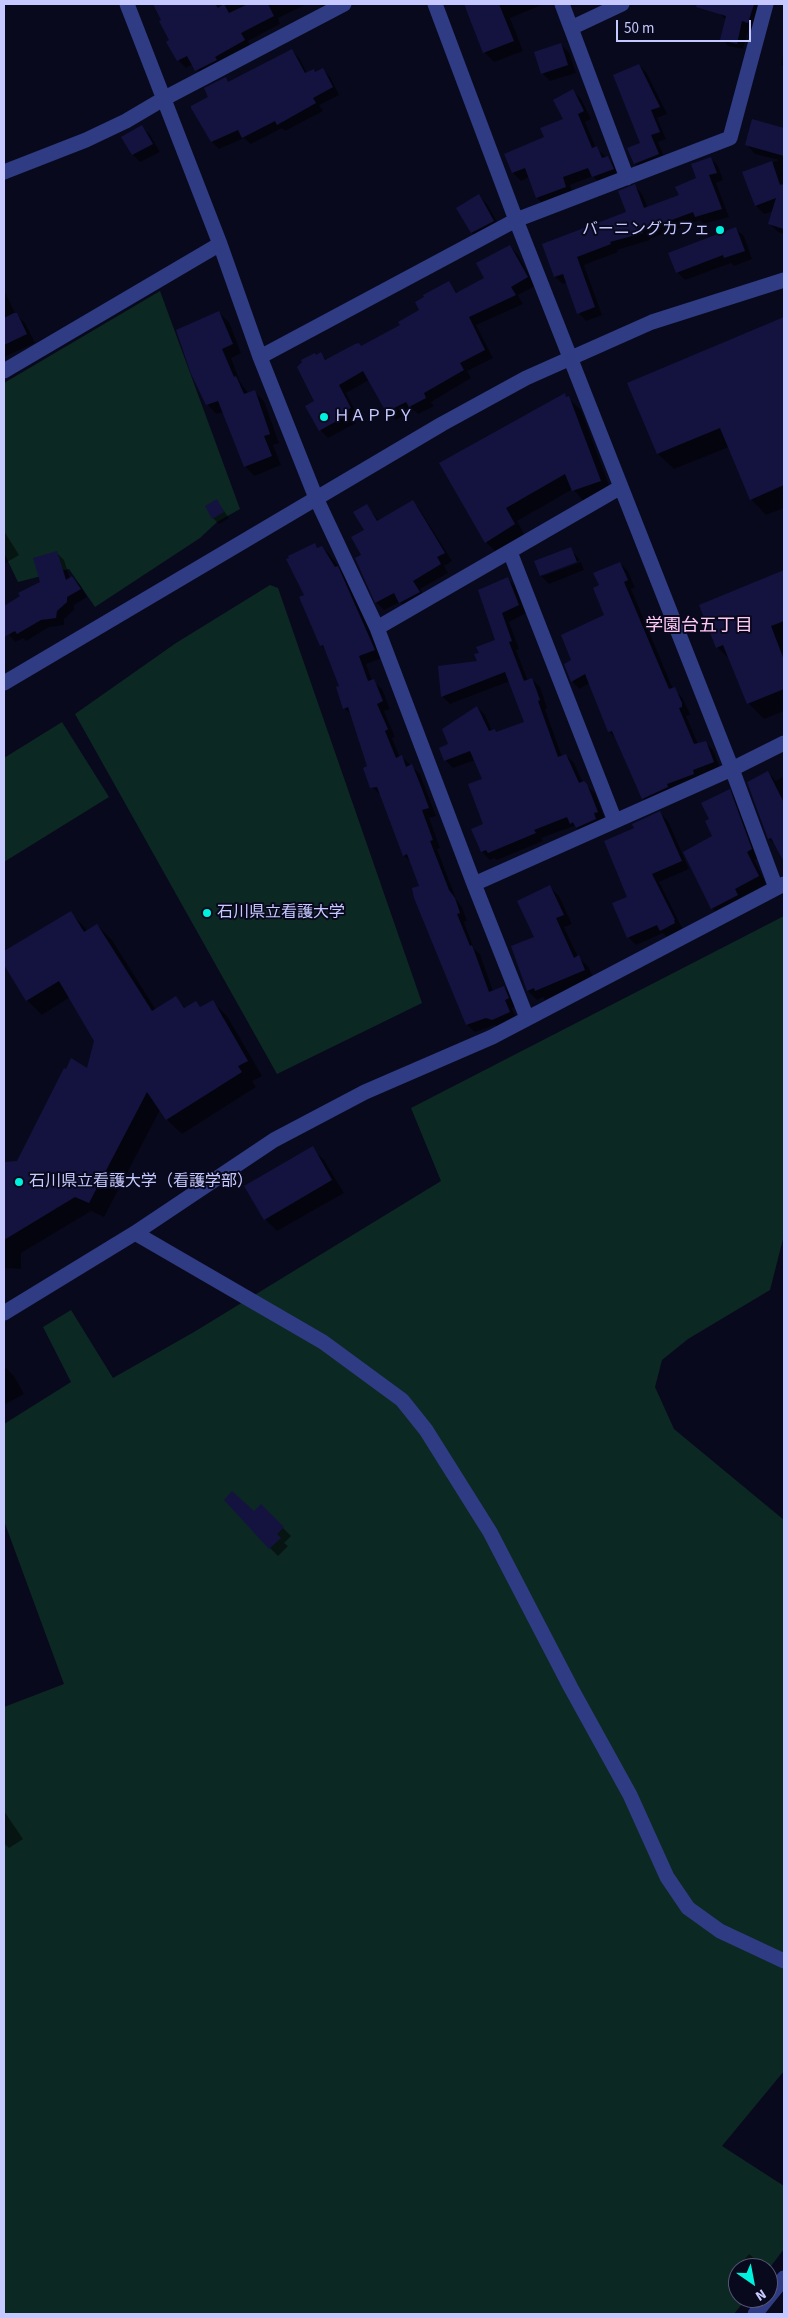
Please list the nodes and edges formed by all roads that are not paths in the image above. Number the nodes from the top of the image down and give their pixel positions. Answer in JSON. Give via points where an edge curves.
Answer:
{"nodes":[{"id":1,"x":127,"y":4,"type":"edge"},
{"id":2,"x":344,"y":4,"type":"edge"},
{"id":3,"x":435,"y":4,"type":"edge"},
{"id":4,"x":562,"y":4,"type":"edge"},
{"id":5,"x":622,"y":4,"type":"edge"},
{"id":6,"x":766,"y":4,"type":"edge"},
{"id":7,"x":571,"y":28,"type":"junction"},
{"id":8,"x":165,"y":98,"type":"junction"},
{"id":9,"x":4,"y":172,"type":"edge"},
{"id":10,"x":627,"y":178,"type":"junction"},
{"id":11,"x":516,"y":220,"type":"junction"},
{"id":12,"x":220,"y":244,"type":"junction"},
{"id":13,"x":784,"y":280,"type":"edge"},
{"id":14,"x":260,"y":357,"type":"junction"},
{"id":15,"x":571,"y":358,"type":"junction"},
{"id":16,"x":4,"y":372,"type":"edge"},
{"id":17,"x":621,"y":487,"type":"junction"},
{"id":18,"x":316,"y":498,"type":"junction"},
{"id":19,"x":510,"y":552,"type":"junction"},
{"id":20,"x":377,"y":628,"type":"junction"},
{"id":21,"x":5,"y":679,"type":"edge"},
{"id":22,"x":784,"y":743,"type":"edge"},
{"id":23,"x":732,"y":769,"type":"junction"},
{"id":24,"x":615,"y":821,"type":"junction"},
{"id":25,"x":474,"y":884,"type":"junction"},
{"id":26,"x":780,"y":886,"type":"edge"},
{"id":27,"x":528,"y":1018,"type":"junction"},
{"id":28,"x":135,"y":1234,"type":"junction"},
{"id":29,"x":4,"y":1313,"type":"edge"},
{"id":30,"x":784,"y":1961,"type":"edge"},
{"id":31,"x":784,"y":2278,"type":"edge"},
{"id":32,"x":755,"y":2314,"type":"edge"}],
"edges":[{"from":1,"to":8,"type":"street"},
{"from":2,"to":8,"type":"street"},
{"from":3,"to":11,"type":"street"},
{"from":4,"to":7,"type":"street"},
{"from":5,"to":7,"type":"street"},
{"from":6,"to":10,"type":"street","via":[[730,138]]},
{"from":7,"to":10,"type":"street"},
{"from":8,"to":9,"type":"street","via":[[86,140]]},
{"from":8,"to":12,"type":"street"},
{"from":10,"to":11,"type":"street"},
{"from":11,"to":14,"type":"street"},
{"from":11,"to":15,"type":"street"},
{"from":12,"to":14,"type":"street"},
{"from":12,"to":16,"type":"street"},
{"from":13,"to":15,"type":"street","via":[[652,322]]},
{"from":14,"to":18,"type":"street"},
{"from":15,"to":17,"type":"street"},
{"from":15,"to":18,"type":"street","via":[[526,378],[442,424]]},
{"from":17,"to":19,"type":"street"},
{"from":17,"to":23,"type":"street"},
{"from":18,"to":20,"type":"street"},
{"from":18,"to":21,"type":"street"},
{"from":19,"to":20,"type":"street"},
{"from":19,"to":24,"type":"street"},
{"from":20,"to":25,"type":"street"},
{"from":22,"to":23,"type":"street"},
{"from":23,"to":24,"type":"street"},
{"from":23,"to":26,"type":"street"},
{"from":24,"to":25,"type":"street"},
{"from":25,"to":27,"type":"street"},
{"from":26,"to":27,"type":"street"},
{"from":27,"to":28,"type":"street","via":[[365,1092],[274,1140]]},
{"from":28,"to":29,"type":"street"},
{"from":28,"to":30,"type":"street","via":[[323,1342],[402,1400],[426,1430],[490,1532],[630,1795],[667,1877],[688,1908],[720,1931]]},
{"from":31,"to":32,"type":"street"}]}
